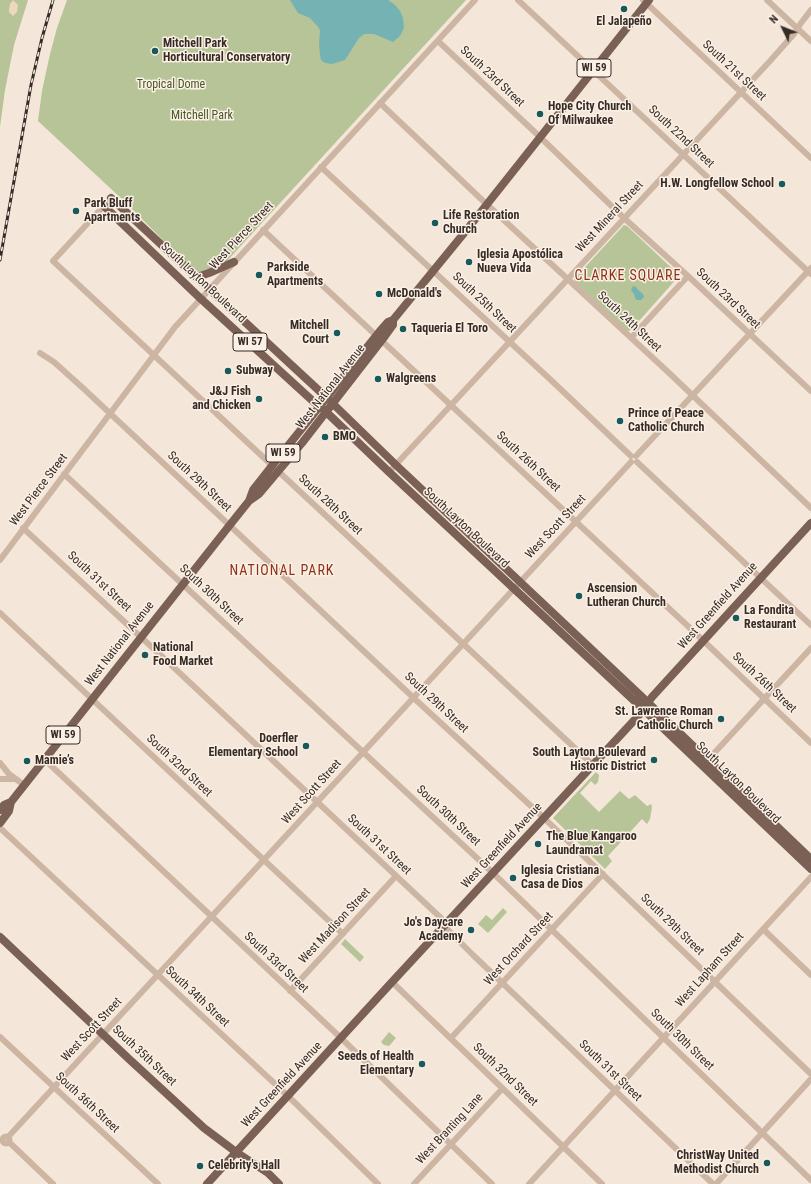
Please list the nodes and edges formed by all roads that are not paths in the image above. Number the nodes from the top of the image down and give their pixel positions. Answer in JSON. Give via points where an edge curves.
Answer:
{"nodes":[{"id":1,"x":474,"y":0,"type":"edge"},
{"id":2,"x":518,"y":0,"type":"edge"},
{"id":3,"x":767,"y":0,"type":"edge"},
{"id":4,"x":646,"y":1,"type":"edge"},
{"id":5,"x":811,"y":10,"type":"edge"},
{"id":6,"x":798,"y":28,"type":"junction"},
{"id":7,"x":438,"y":41,"type":"junction"},
{"id":8,"x":811,"y":41,"type":"edge"},
{"id":9,"x":592,"y":70,"type":"junction"},
{"id":10,"x":741,"y":93,"type":"junction"},
{"id":11,"x":380,"y":103,"type":"junction"},
{"id":12,"x":540,"y":137,"type":"junction"},
{"id":13,"x":684,"y":155,"type":"junction"},
{"id":14,"x":811,"y":158,"type":"edge"},
{"id":15,"x":321,"y":167,"type":"junction"},
{"id":16,"x":111,"y":198,"type":"joint"},
{"id":17,"x":486,"y":204,"type":"junction"},
{"id":18,"x":104,"y":206,"type":"junction"},
{"id":19,"x":624,"y":218,"type":"junction"},
{"id":20,"x":263,"y":230,"type":"junction"},
{"id":21,"x":234,"y":262,"type":"junction"},
{"id":22,"x":433,"y":271,"type":"junction"},
{"id":23,"x":810,"y":271,"type":"edge"},
{"id":24,"x":196,"y":276,"type":"junction"},
{"id":25,"x":688,"y":276,"type":"junction"},
{"id":26,"x":567,"y":279,"type":"junction"},
{"id":27,"x":209,"y":289,"type":"junction"},
{"id":28,"x":200,"y":298,"type":"junction"},
{"id":29,"x":749,"y":334,"type":"junction"},
{"id":30,"x":379,"y":338,"type":"junction"},
{"id":31,"x":631,"y":338,"type":"junction"},
{"id":32,"x":509,"y":342,"type":"junction"},
{"id":33,"x":40,"y":353,"type":"dead end"},
{"id":34,"x":262,"y":353,"type":"junction"},
{"id":35,"x":154,"y":356,"type":"junction"},
{"id":36,"x":289,"y":363,"type":"junction"},
{"id":37,"x":811,"y":391,"type":"edge"},
{"id":38,"x":692,"y":396,"type":"junction"},
{"id":39,"x":330,"y":401,"type":"junction"},
{"id":40,"x":451,"y":405,"type":"junction"},
{"id":41,"x":323,"y":410,"type":"junction"},
{"id":42,"x":109,"y":414,"type":"junction"},
{"id":43,"x":634,"y":459,"type":"junction"},
{"id":44,"x":396,"y":465,"type":"junction"},
{"id":45,"x":275,"y":469,"type":"junction"},
{"id":46,"x":389,"y":472,"type":"junction"},
{"id":47,"x":64,"y":474,"type":"junction"},
{"id":48,"x":811,"y":508,"type":"edge"},
{"id":49,"x":576,"y":522,"type":"junction"},
{"id":50,"x":811,"y":523,"type":"edge"},
{"id":51,"x":230,"y":525,"type":"junction"},
{"id":52,"x":24,"y":528,"type":"junction"},
{"id":53,"x":0,"y":560,"type":"edge"},
{"id":54,"x":761,"y":577,"type":"junction"},
{"id":55,"x":520,"y":582,"type":"junction"},
{"id":56,"x":183,"y":584,"type":"junction"},
{"id":57,"x":514,"y":589,"type":"junction"},
{"id":58,"x":0,"y":613,"type":"edge"},
{"id":59,"x":811,"y":625,"type":"edge"},
{"id":60,"x":141,"y":637,"type":"junction"},
{"id":61,"x":703,"y":641,"type":"junction"},
{"id":62,"x":462,"y":644,"type":"junction"},
{"id":63,"x":811,"y":648,"type":"edge"},
{"id":64,"x":414,"y":698,"type":"junction"},
{"id":65,"x":764,"y":699,"type":"junction"},
{"id":66,"x":92,"y":700,"type":"junction"},
{"id":67,"x":646,"y":706,"type":"junction"},
{"id":68,"x":811,"y":743,"type":"edge"},
{"id":69,"x":363,"y":752,"type":"junction"},
{"id":70,"x":44,"y":759,"type":"junction"},
{"id":71,"x":0,"y":763,"type":"edge"},
{"id":72,"x":705,"y":763,"type":"junction"},
{"id":73,"x":593,"y":765,"type":"junction"},
{"id":74,"x":0,"y":779,"type":"edge"},
{"id":75,"x":16,"y":779,"type":"junction"},
{"id":76,"x":24,"y":785,"type":"junction"},
{"id":77,"x":11,"y":802,"type":"junction"},
{"id":78,"x":317,"y":802,"type":"junction"},
{"id":79,"x":0,"y":810,"type":"edge"},
{"id":80,"x":544,"y":818,"type":"junction"},
{"id":81,"x":0,"y":823,"type":"edge"},
{"id":82,"x":0,"y":828,"type":"edge"},
{"id":83,"x":811,"y":859,"type":"edge"},
{"id":84,"x":264,"y":861,"type":"junction"},
{"id":85,"x":811,"y":870,"type":"edge"},
{"id":86,"x":493,"y":873,"type":"junction"},
{"id":87,"x":603,"y":874,"type":"junction"},
{"id":88,"x":396,"y":876,"type":"junction"},
{"id":89,"x":811,"y":877,"type":"edge"},
{"id":90,"x":212,"y":917,"type":"junction"},
{"id":91,"x":445,"y":925,"type":"junction"},
{"id":92,"x":763,"y":929,"type":"junction"},
{"id":93,"x":551,"y":930,"type":"junction"},
{"id":94,"x":343,"y":934,"type":"junction"},
{"id":95,"x":0,"y":937,"type":"edge"},
{"id":96,"x":158,"y":975,"type":"junction"},
{"id":97,"x":811,"y":975,"type":"edge"},
{"id":98,"x":392,"y":982,"type":"junction"},
{"id":99,"x":714,"y":982,"type":"junction"},
{"id":100,"x":502,"y":983,"type":"junction"},
{"id":101,"x":290,"y":991,"type":"junction"},
{"id":102,"x":103,"y":1034,"type":"junction"},
{"id":103,"x":0,"y":1037,"type":"edge"},
{"id":104,"x":341,"y":1038,"type":"junction"},
{"id":105,"x":451,"y":1038,"type":"junction"},
{"id":106,"x":663,"y":1038,"type":"junction"},
{"id":107,"x":811,"y":1074,"type":"edge"},
{"id":108,"x":811,"y":1079,"type":"edge"},
{"id":109,"x":54,"y":1088,"type":"junction"},
{"id":110,"x":502,"y":1089,"type":"junction"},
{"id":111,"x":615,"y":1091,"type":"junction"},
{"id":112,"x":288,"y":1096,"type":"junction"},
{"id":113,"x":762,"y":1133,"type":"junction"},
{"id":114,"x":4,"y":1140,"type":"edge"},
{"id":115,"x":451,"y":1144,"type":"junction"},
{"id":116,"x":563,"y":1147,"type":"junction"},
{"id":117,"x":236,"y":1152,"type":"junction"},
{"id":118,"x":811,"y":1180,"type":"edge"},
{"id":119,"x":53,"y":1184,"type":"edge"},
{"id":120,"x":158,"y":1184,"type":"edge"},
{"id":121,"x":207,"y":1184,"type":"edge"},
{"id":122,"x":279,"y":1184,"type":"edge"},
{"id":123,"x":378,"y":1184,"type":"edge"},
{"id":124,"x":414,"y":1184,"type":"edge"},
{"id":125,"x":492,"y":1184,"type":"edge"},
{"id":126,"x":529,"y":1184,"type":"edge"},
{"id":127,"x":602,"y":1184,"type":"edge"},
{"id":128,"x":712,"y":1184,"type":"edge"},
{"id":129,"x":716,"y":1184,"type":"edge"}],
"edges":[{"from":1,"to":7,"type":"street","name":"West Pierce Street"},
{"from":2,"to":9,"type":"street","name":"South 22nd Street"},
{"from":3,"to":6,"type":"street"},
{"from":4,"to":9,"type":"main road","name":"West National Avenue","number":"WI 59"},
{"from":4,"to":10,"type":"street","name":"South 21st Street"},
{"from":5,"to":6,"type":"street","name":"West Mineral Street"},
{"from":6,"to":8,"type":"street"},
{"from":6,"to":10,"type":"street","name":"West Mineral Street"},
{"from":7,"to":11,"type":"street","name":"West Pierce Street"},
{"from":7,"to":12,"type":"street","name":"South 23rd Street"},
{"from":9,"to":12,"type":"main road","name":"West National Avenue","number":"WI 59"},
{"from":9,"to":13,"type":"street","name":"South 22nd Street"},
{"from":10,"to":13,"type":"street","name":"West Mineral Street"},
{"from":10,"to":14,"type":"street","name":"South 21st Street"},
{"from":11,"to":15,"type":"street","name":"West Pierce Street"},
{"from":11,"to":17,"type":"street","name":"South 24th Street"},
{"from":12,"to":17,"type":"main road","name":"West National Avenue","number":"WI 59"},
{"from":12,"to":19,"type":"street","name":"South 23rd Street"},
{"from":13,"to":19,"type":"street","name":"West Mineral Street"},
{"from":13,"to":23,"type":"street","name":"South 22nd Street"},
{"from":15,"to":20,"type":"street","name":"West Pierce Street"},
{"from":15,"to":22,"type":"street","name":"South 25th Street"},
{"from":16,"to":18,"type":"street"},
{"from":16,"to":24,"type":"main road","name":"South Layton Boulevard","number":"WI 57"},
{"from":17,"to":22,"type":"main road","name":"West National Avenue","number":"WI 59"},
{"from":17,"to":26,"type":"street","name":"South 24th Street"},
{"from":18,"to":28,"type":"main road","name":"South Layton Boulevard","number":"WI 57"},
{"from":18,"to":35,"type":"street","name":"South 28th Street","via":[[53,261]]},
{"from":19,"to":25,"type":"street","name":"South 23rd Street"},
{"from":19,"to":26,"type":"street","name":"West Mineral Street"},
{"from":20,"to":21,"type":"street","name":"West Pierce Street"},
{"from":20,"to":30,"type":"street","name":"South 26th Street"},
{"from":21,"to":24,"type":"main road"},
{"from":21,"to":27,"type":"street","name":"West Pierce Street"},
{"from":22,"to":30,"type":"main road","name":"West National Avenue","number":"WI 59","via":[[393,320],[393,325]]},
{"from":22,"to":32,"type":"street","name":"South 25th Street"},
{"from":23,"to":29,"type":"street","name":"West Scott Street"},
{"from":24,"to":27,"type":"main road","name":"South Layton Boulevard","number":"WI 57"},
{"from":25,"to":29,"type":"street","name":"South 23rd Street"},
{"from":25,"to":31,"type":"street"},
{"from":26,"to":31,"type":"street","name":"South 24th Street"},
{"from":26,"to":32,"type":"street","name":"West Mineral Street"},
{"from":27,"to":28,"type":"street","name":"West Pierce Street"},
{"from":27,"to":36,"type":"main road","name":"South Layton Boulevard","number":"WI 57"},
{"from":28,"to":34,"type":"main road","name":"South Layton Boulevard","number":"WI 57"},
{"from":28,"to":35,"type":"street","name":"West Pierce Street"},
{"from":29,"to":37,"type":"street","name":"South 23rd Street"},
{"from":29,"to":38,"type":"street","name":"West Scott Street"},
{"from":30,"to":39,"type":"main road","name":"West National Avenue","number":"WI 59"},
{"from":30,"to":40,"type":"street","name":"South 26th Street"},
{"from":31,"to":38,"type":"street","name":"South 24th Street"},
{"from":32,"to":40,"type":"street","name":"West Mineral Street"},
{"from":32,"to":43,"type":"street","name":"South 25th Street"},
{"from":33,"to":42,"type":"street","name":"South 29th Street","via":[[54,362]]},
{"from":34,"to":36,"type":"main road","via":[[282,367]]},
{"from":34,"to":41,"type":"main road","name":"South Layton Boulevard","number":"WI 57"},
{"from":35,"to":42,"type":"street","name":"West Pierce Street"},
{"from":35,"to":45,"type":"street","name":"South 28th Street"},
{"from":36,"to":39,"type":"main road","name":"South Layton Boulevard","number":"WI 57"},
{"from":38,"to":43,"type":"street","name":"West Scott Street"},
{"from":38,"to":48,"type":"street","name":"South 24th Street"},
{"from":39,"to":41,"type":"main road","name":"West National Avenue","number":"WI 59"},
{"from":39,"to":44,"type":"main road","name":"South Layton Boulevard"},
{"from":40,"to":44,"type":"street","name":"West Mineral Street"},
{"from":40,"to":49,"type":"street","name":"South 26th Street"},
{"from":41,"to":45,"type":"main road","name":"West National Avenue","number":"WI 59","via":[[316,412]]},
{"from":41,"to":46,"type":"main road","name":"South Layton Boulevard"},
{"from":42,"to":47,"type":"street","name":"West Pierce Street"},
{"from":42,"to":51,"type":"street","name":"South 29th Street"},
{"from":43,"to":49,"type":"street","name":"West Scott Street"},
{"from":43,"to":54,"type":"street","name":"South 25th Street"},
{"from":44,"to":46,"type":"street","name":"West Mineral Street"},
{"from":44,"to":55,"type":"main road","name":"South Layton Boulevard"},
{"from":45,"to":51,"type":"main road","name":"West National Avenue","number":"WI 59","via":[[253,490],[249,501]]},
{"from":45,"to":62,"type":"street","name":"South 28th Street"},
{"from":46,"to":57,"type":"main road","name":"South Layton Boulevard"},
{"from":47,"to":52,"type":"street","name":"West Pierce Street"},
{"from":47,"to":56,"type":"street","name":"South 30th Street"},
{"from":49,"to":55,"type":"street","name":"West Scott Street"},
{"from":49,"to":61,"type":"street","name":"South 26th Street"},
{"from":50,"to":54,"type":"main road","name":"West Greenfield Avenue"},
{"from":51,"to":56,"type":"main road","name":"West National Avenue","number":"WI 59"},
{"from":51,"to":64,"type":"street","name":"South 29th Street"},
{"from":52,"to":53,"type":"street","name":"West Pierce Street"},
{"from":52,"to":60,"type":"street","name":"South 31st Street"},
{"from":54,"to":59,"type":"street","name":"South 25th Street"},
{"from":54,"to":61,"type":"main road","name":"West Greenfield Avenue"},
{"from":55,"to":57,"type":"street","name":"West Scott Street"},
{"from":55,"to":67,"type":"main road","name":"South Layton Boulevard"},
{"from":56,"to":60,"type":"main road","name":"West National Avenue","number":"WI 59"},
{"from":56,"to":69,"type":"street","name":"South 30th Street"},
{"from":57,"to":62,"type":"street","name":"West Scott Street"},
{"from":57,"to":67,"type":"main road","name":"South Layton Boulevard"},
{"from":58,"to":66,"type":"street","name":"South 32nd Street"},
{"from":60,"to":66,"type":"main road","name":"West National Avenue","number":"WI 59"},
{"from":60,"to":78,"type":"street","name":"South 31st Street"},
{"from":61,"to":65,"type":"street","name":"South 26th Street"},
{"from":61,"to":67,"type":"main road","name":"West Greenfield Avenue"},
{"from":62,"to":64,"type":"street","name":"West Scott Street"},
{"from":62,"to":73,"type":"street","name":"South 28th Street"},
{"from":63,"to":65,"type":"street"},
{"from":64,"to":69,"type":"street","name":"West Scott Street"},
{"from":64,"to":80,"type":"street","name":"South 29th Street"},
{"from":65,"to":68,"type":"street","name":"South 26th Street"},
{"from":65,"to":72,"type":"street"},
{"from":66,"to":70,"type":"main road","name":"West National Avenue","number":"WI 59"},
{"from":66,"to":84,"type":"street","name":"South 32nd Street"},
{"from":67,"to":72,"type":"main road","name":"South Layton Boulevard"},
{"from":67,"to":73,"type":"main road","name":"West Greenfield Avenue"},
{"from":69,"to":78,"type":"street","name":"West Scott Street"},
{"from":69,"to":86,"type":"street","name":"South 30th Street"},
{"from":70,"to":76,"type":"main road","name":"West National Avenue","number":"WI 59"},
{"from":70,"to":90,"type":"street","name":"South 33rd Street"},
{"from":71,"to":75,"type":"street"},
{"from":72,"to":83,"type":"main road","name":"South Layton Boulevard"},
{"from":72,"to":85,"type":"main road","name":"South Layton Boulevard"},
{"from":73,"to":80,"type":"main road","name":"West Greenfield Avenue"},
{"from":74,"to":75,"type":"street"},
{"from":75,"to":76,"type":"street"},
{"from":76,"to":77,"type":"main road","name":"West National Avenue","number":"WI 59"},
{"from":77,"to":79,"type":"main road","name":"West National Avenue","number":"WI 59"},
{"from":77,"to":81,"type":"main road","name":"West National Avenue","number":"WI 59","via":[[9,811]]},
{"from":78,"to":84,"type":"street","name":"West Scott Street"},
{"from":78,"to":88,"type":"street","name":"South 31st Street"},
{"from":80,"to":86,"type":"main road","name":"West Greenfield Avenue"},
{"from":80,"to":87,"type":"street","name":"South 29th Street"},
{"from":82,"to":96,"type":"street","name":"South 34th Street"},
{"from":84,"to":90,"type":"street","name":"West Scott Street"},
{"from":84,"to":94,"type":"street","name":"South 32nd Street"},
{"from":86,"to":91,"type":"main road","name":"West Greenfield Avenue"},
{"from":86,"to":93,"type":"street","name":"South 30th Street"},
{"from":87,"to":93,"type":"street","name":"West Orchard Street"},
{"from":87,"to":99,"type":"street","name":"South 29th Street"},
{"from":88,"to":91,"type":"street","name":"South 31st Street"},
{"from":88,"to":94,"type":"street","name":"West Madison Street"},
{"from":89,"to":92,"type":"street","name":"West Lapham Street"},
{"from":90,"to":96,"type":"street","name":"West Scott Street"},
{"from":90,"to":101,"type":"street","name":"South 33rd Street"},
{"from":91,"to":98,"type":"main road","name":"West Greenfield Avenue"},
{"from":91,"to":100,"type":"street","name":"South 31st Street"},
{"from":92,"to":97,"type":"street"},
{"from":92,"to":99,"type":"street","name":"West Lapham Street"},
{"from":93,"to":100,"type":"street","name":"West Orchard Street"},
{"from":93,"to":106,"type":"street","name":"South 30th Street"},
{"from":94,"to":101,"type":"street","name":"West Madison Street"},
{"from":95,"to":102,"type":"main road","name":"South 35th Street"},
{"from":96,"to":102,"type":"street","name":"West Scott Street"},
{"from":96,"to":112,"type":"street","name":"South 34th Street"},
{"from":98,"to":104,"type":"main road","name":"West Greenfield Avenue"},
{"from":98,"to":105,"type":"street","name":"South 32nd Street"},
{"from":99,"to":106,"type":"street","name":"West Lapham Street"},
{"from":99,"to":107,"type":"street","name":"South 29th Street"},
{"from":100,"to":105,"type":"street","name":"West Orchard Street"},
{"from":100,"to":111,"type":"street","name":"South 31st Street"},
{"from":101,"to":104,"type":"street","name":"South 33rd Street"},
{"from":102,"to":109,"type":"street","name":"West Scott Street"},
{"from":102,"to":117,"type":"main road","name":"South 35th Street","via":[[204,1128]]},
{"from":103,"to":109,"type":"street","name":"South 36th Street"},
{"from":104,"to":112,"type":"main road","name":"West Greenfield Avenue"},
{"from":104,"to":115,"type":"street","name":"South 33rd Street"},
{"from":105,"to":110,"type":"street","name":"South 32nd Street"},
{"from":106,"to":111,"type":"street","name":"West Lapham Street"},
{"from":106,"to":113,"type":"street","name":"South 30th Street"},
{"from":108,"to":113,"type":"street"},
{"from":109,"to":114,"type":"street","name":"West Scott Street"},
{"from":109,"to":120,"type":"street","name":"South 36th Street"},
{"from":110,"to":115,"type":"street","name":"West Branting Lane"},
{"from":110,"to":116,"type":"street","name":"South 32nd Street"},
{"from":111,"to":116,"type":"street","name":"West Lapham Street"},
{"from":111,"to":128,"type":"street","name":"South 31st Street"},
{"from":112,"to":117,"type":"main road","name":"West Greenfield Avenue"},
{"from":112,"to":123,"type":"street","name":"South 34th Street"},
{"from":113,"to":118,"type":"street","name":"South 30th Street"},
{"from":113,"to":129,"type":"street"},
{"from":114,"to":119,"type":"street"},
{"from":115,"to":124,"type":"street","name":"West Branting Lane"},
{"from":115,"to":125,"type":"street","name":"South 33rd Street"},
{"from":116,"to":126,"type":"street","name":"West Lapham Street"},
{"from":116,"to":127,"type":"street","name":"South 32nd Street"},
{"from":117,"to":121,"type":"main road","name":"West Greenfield Avenue"},
{"from":117,"to":122,"type":"main road","name":"South 35th Street"}]}
